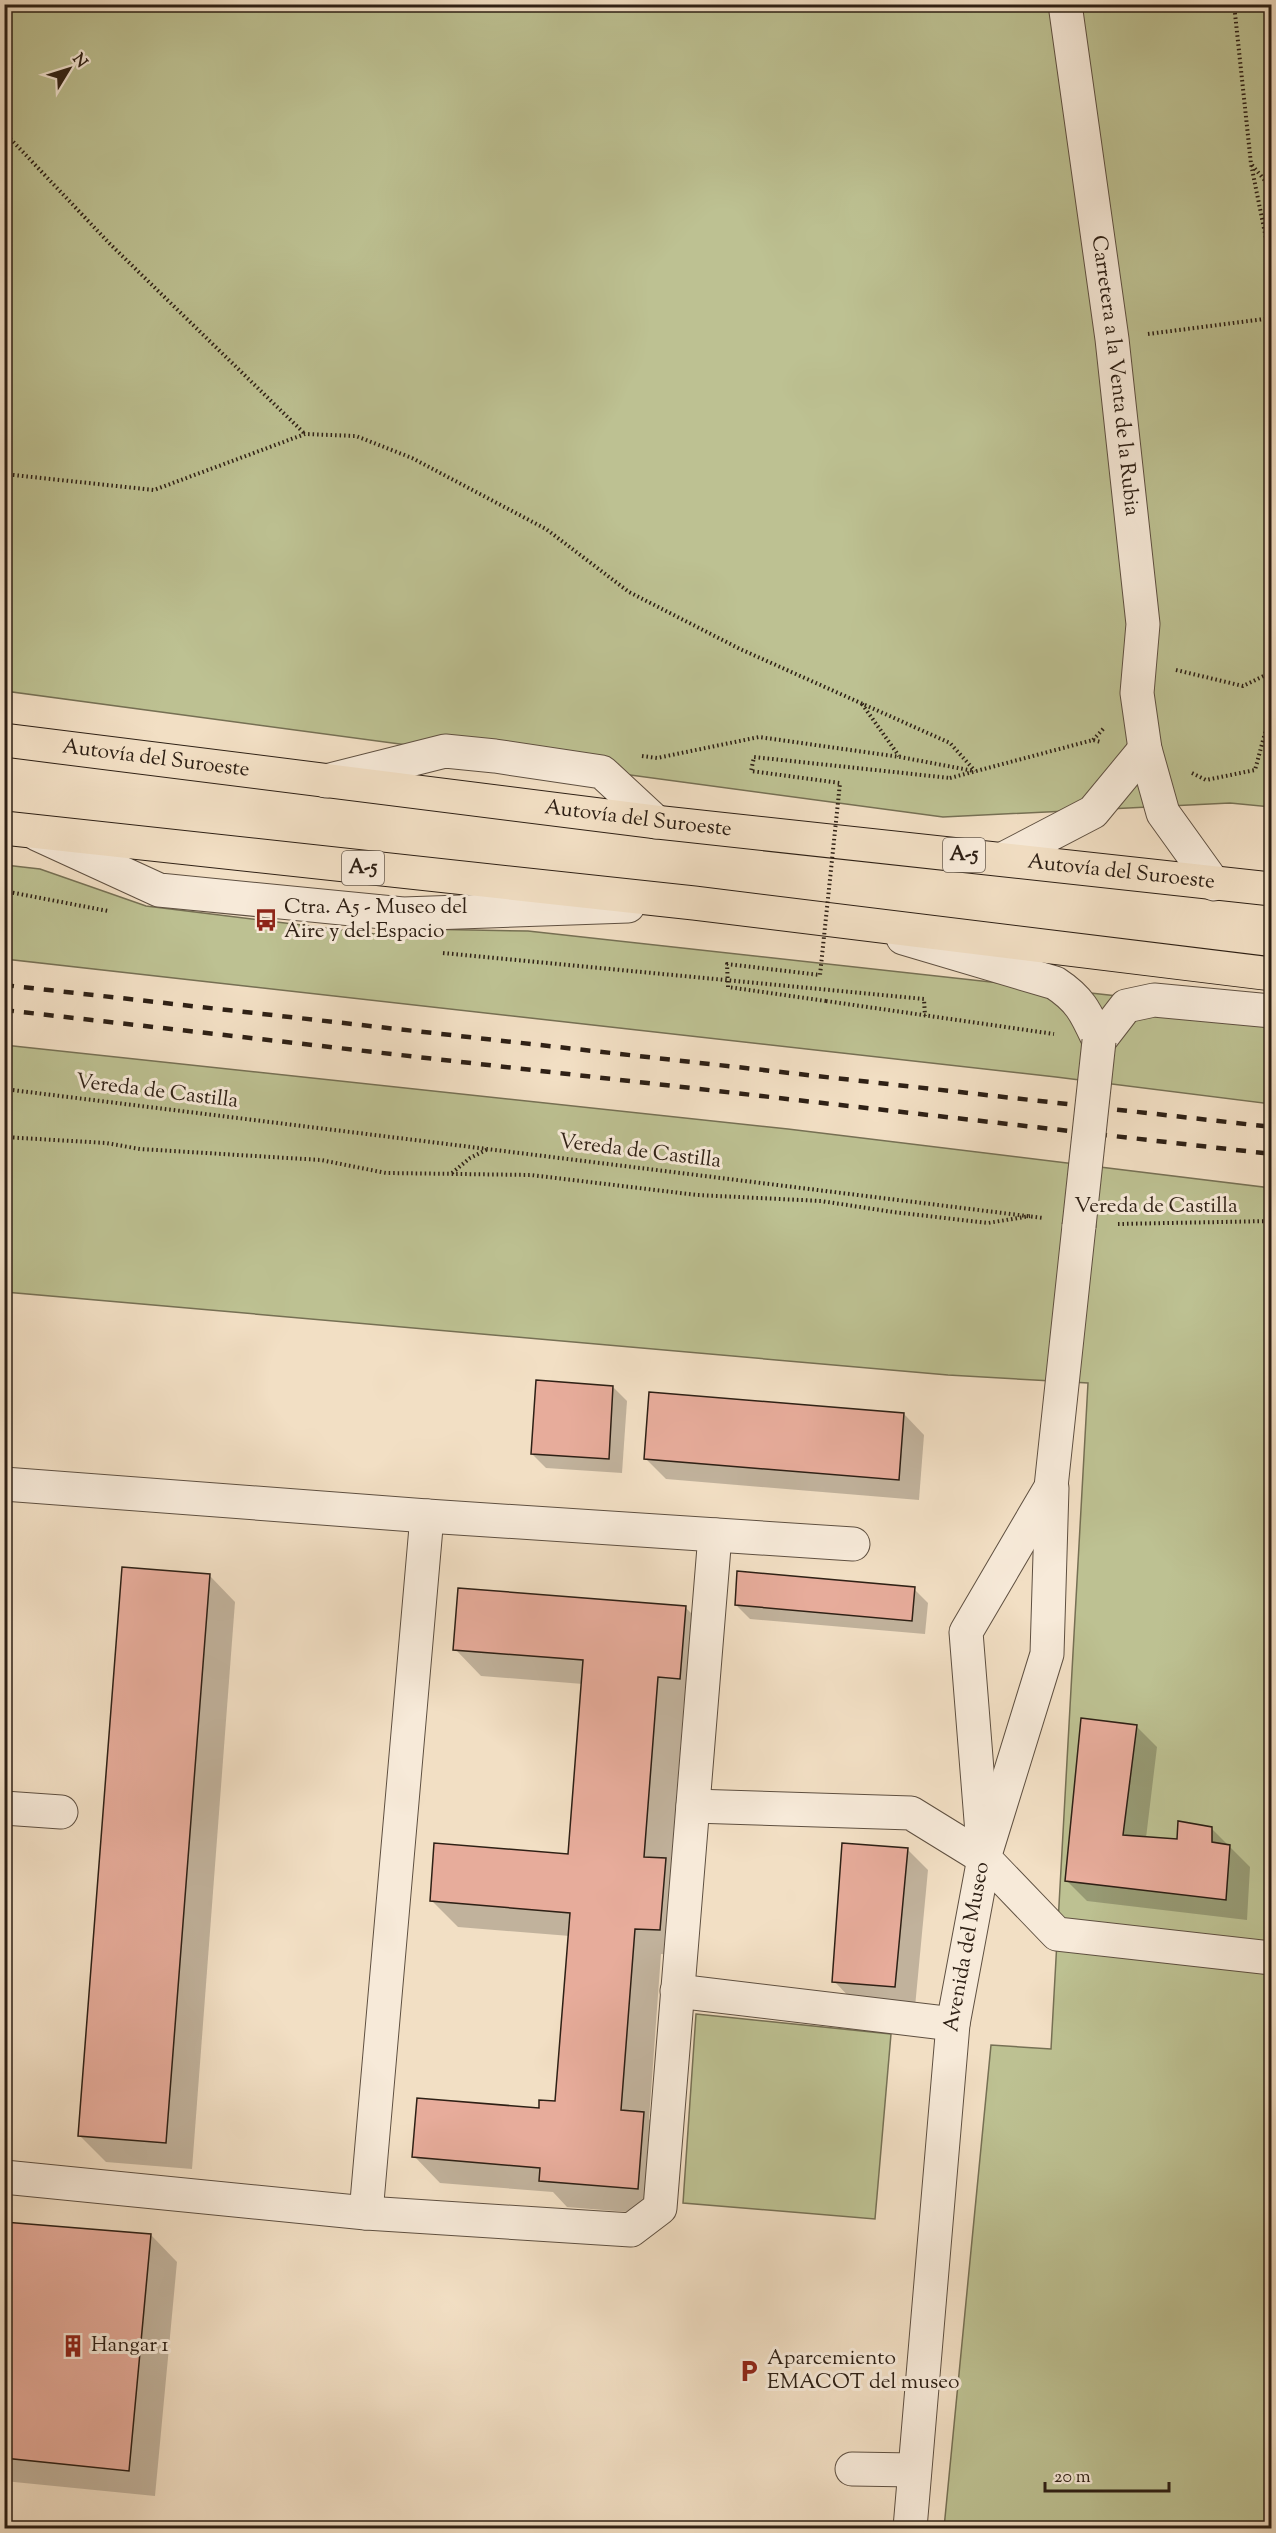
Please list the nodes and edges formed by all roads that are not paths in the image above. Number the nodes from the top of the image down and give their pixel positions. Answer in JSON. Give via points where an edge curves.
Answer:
{"nodes":[{"id":1,"x":1065,"y":4,"type":"edge"},
{"id":2,"x":4,"y":740,"type":"edge"},
{"id":3,"x":1145,"y":749,"type":"junction"},
{"id":4,"x":324,"y":781,"type":"junction"},
{"id":5,"x":656,"y":822,"type":"junction"},
{"id":6,"x":18,"y":830,"type":"edge"},
{"id":7,"x":1003,"y":859,"type":"junction"},
{"id":8,"x":1214,"y":884,"type":"junction"},
{"id":9,"x":1272,"y":889,"type":"edge"},
{"id":10,"x":694,"y":903,"type":"junction"},
{"id":11,"x":858,"y":924,"type":"junction"},
{"id":12,"x":1272,"y":974,"type":"edge"},
{"id":13,"x":1272,"y":1011,"type":"edge"},
{"id":14,"x":1099,"y":1041,"type":"junction"},
{"id":15,"x":1053,"y":1480,"type":"junction"},
{"id":16,"x":4,"y":1484,"type":"edge"},
{"id":17,"x":427,"y":1516,"type":"junction"},
{"id":18,"x":715,"y":1535,"type":"junction"},
{"id":19,"x":853,"y":1544,"type":"dead end"},
{"id":20,"x":693,"y":1806,"type":"junction"},
{"id":21,"x":4,"y":1808,"type":"edge"},
{"id":22,"x":61,"y":1812,"type":"dead end"},
{"id":23,"x":984,"y":1858,"type":"junction"},
{"id":24,"x":1272,"y":1958,"type":"edge"},
{"id":25,"x":677,"y":1991,"type":"junction"},
{"id":26,"x":953,"y":2024,"type":"junction"},
{"id":27,"x":4,"y":2177,"type":"edge"},
{"id":28,"x":366,"y":2212,"type":"junction"},
{"id":29,"x":852,"y":2469,"type":"dead end"},
{"id":30,"x":914,"y":2470,"type":"junction"},
{"id":31,"x":910,"y":2529,"type":"edge"}],
"edges":[{"from":1,"to":3,"type":"street","name":"Carretera a la Venta de la Rubia","via":[[1112,339],[1143,624],[1137,693]]},
{"from":2,"to":4,"type":"highway","name":"Autovía del Suroeste","number":"A-5"},
{"from":3,"to":7,"type":"street","via":[[1094,812]]},
{"from":3,"to":8,"type":"street","name":"Carretera a la Venta de la Rubia","via":[[1163,813]]},
{"from":4,"to":5,"type":"highway","name":"Autovía del Suroeste","number":"A-5"},
{"from":4,"to":5,"type":"street","via":[[445,751],[495,756],[602,772]]},
{"from":5,"to":7,"type":"highway","name":"Autovía del Suroeste","number":"A-5"},
{"from":6,"to":10,"type":"highway","number":"A-5"},
{"from":6,"to":10,"type":"street","via":[[159,890],[403,914]]},
{"from":7,"to":8,"type":"highway","name":"Autovía del Suroeste","number":"A-5"},
{"from":8,"to":9,"type":"highway","name":"Autovía del Suroeste","number":"A-5"},
{"from":10,"to":11,"type":"highway","number":"A-5"},
{"from":11,"to":12,"type":"highway","number":"A-5"},
{"from":11,"to":14,"type":"street","via":[[1054,983],[1073,994]]},
{"from":13,"to":14,"type":"street","via":[[1155,1000],[1126,1006]]},
{"from":14,"to":15,"type":"street","name":"Avenida del Museo","bridge":true},
{"from":15,"to":23,"type":"street","via":[[1047,1654]]},
{"from":15,"to":23,"type":"street","name":"Avenida del Museo","via":[[966,1632]]},
{"from":16,"to":17,"type":"street"},
{"from":17,"to":18,"type":"street"},
{"from":17,"to":28,"type":"street"},
{"from":18,"to":19,"type":"street"},
{"from":18,"to":20,"type":"street"},
{"from":20,"to":23,"type":"street","via":[[911,1813]]},
{"from":20,"to":25,"type":"street"},
{"from":21,"to":22,"type":"street"},
{"from":23,"to":24,"type":"street","via":[[1057,1934]]},
{"from":23,"to":26,"type":"street","name":"Avenida del Museo"},
{"from":25,"to":26,"type":"street"},
{"from":25,"to":28,"type":"street","via":[[660,2208],[631,2230]]},
{"from":26,"to":30,"type":"street","name":"Avenida del Museo"},
{"from":27,"to":28,"type":"street"},
{"from":29,"to":30,"type":"street"},
{"from":30,"to":31,"type":"street","name":"Avenida del Museo"}]}
